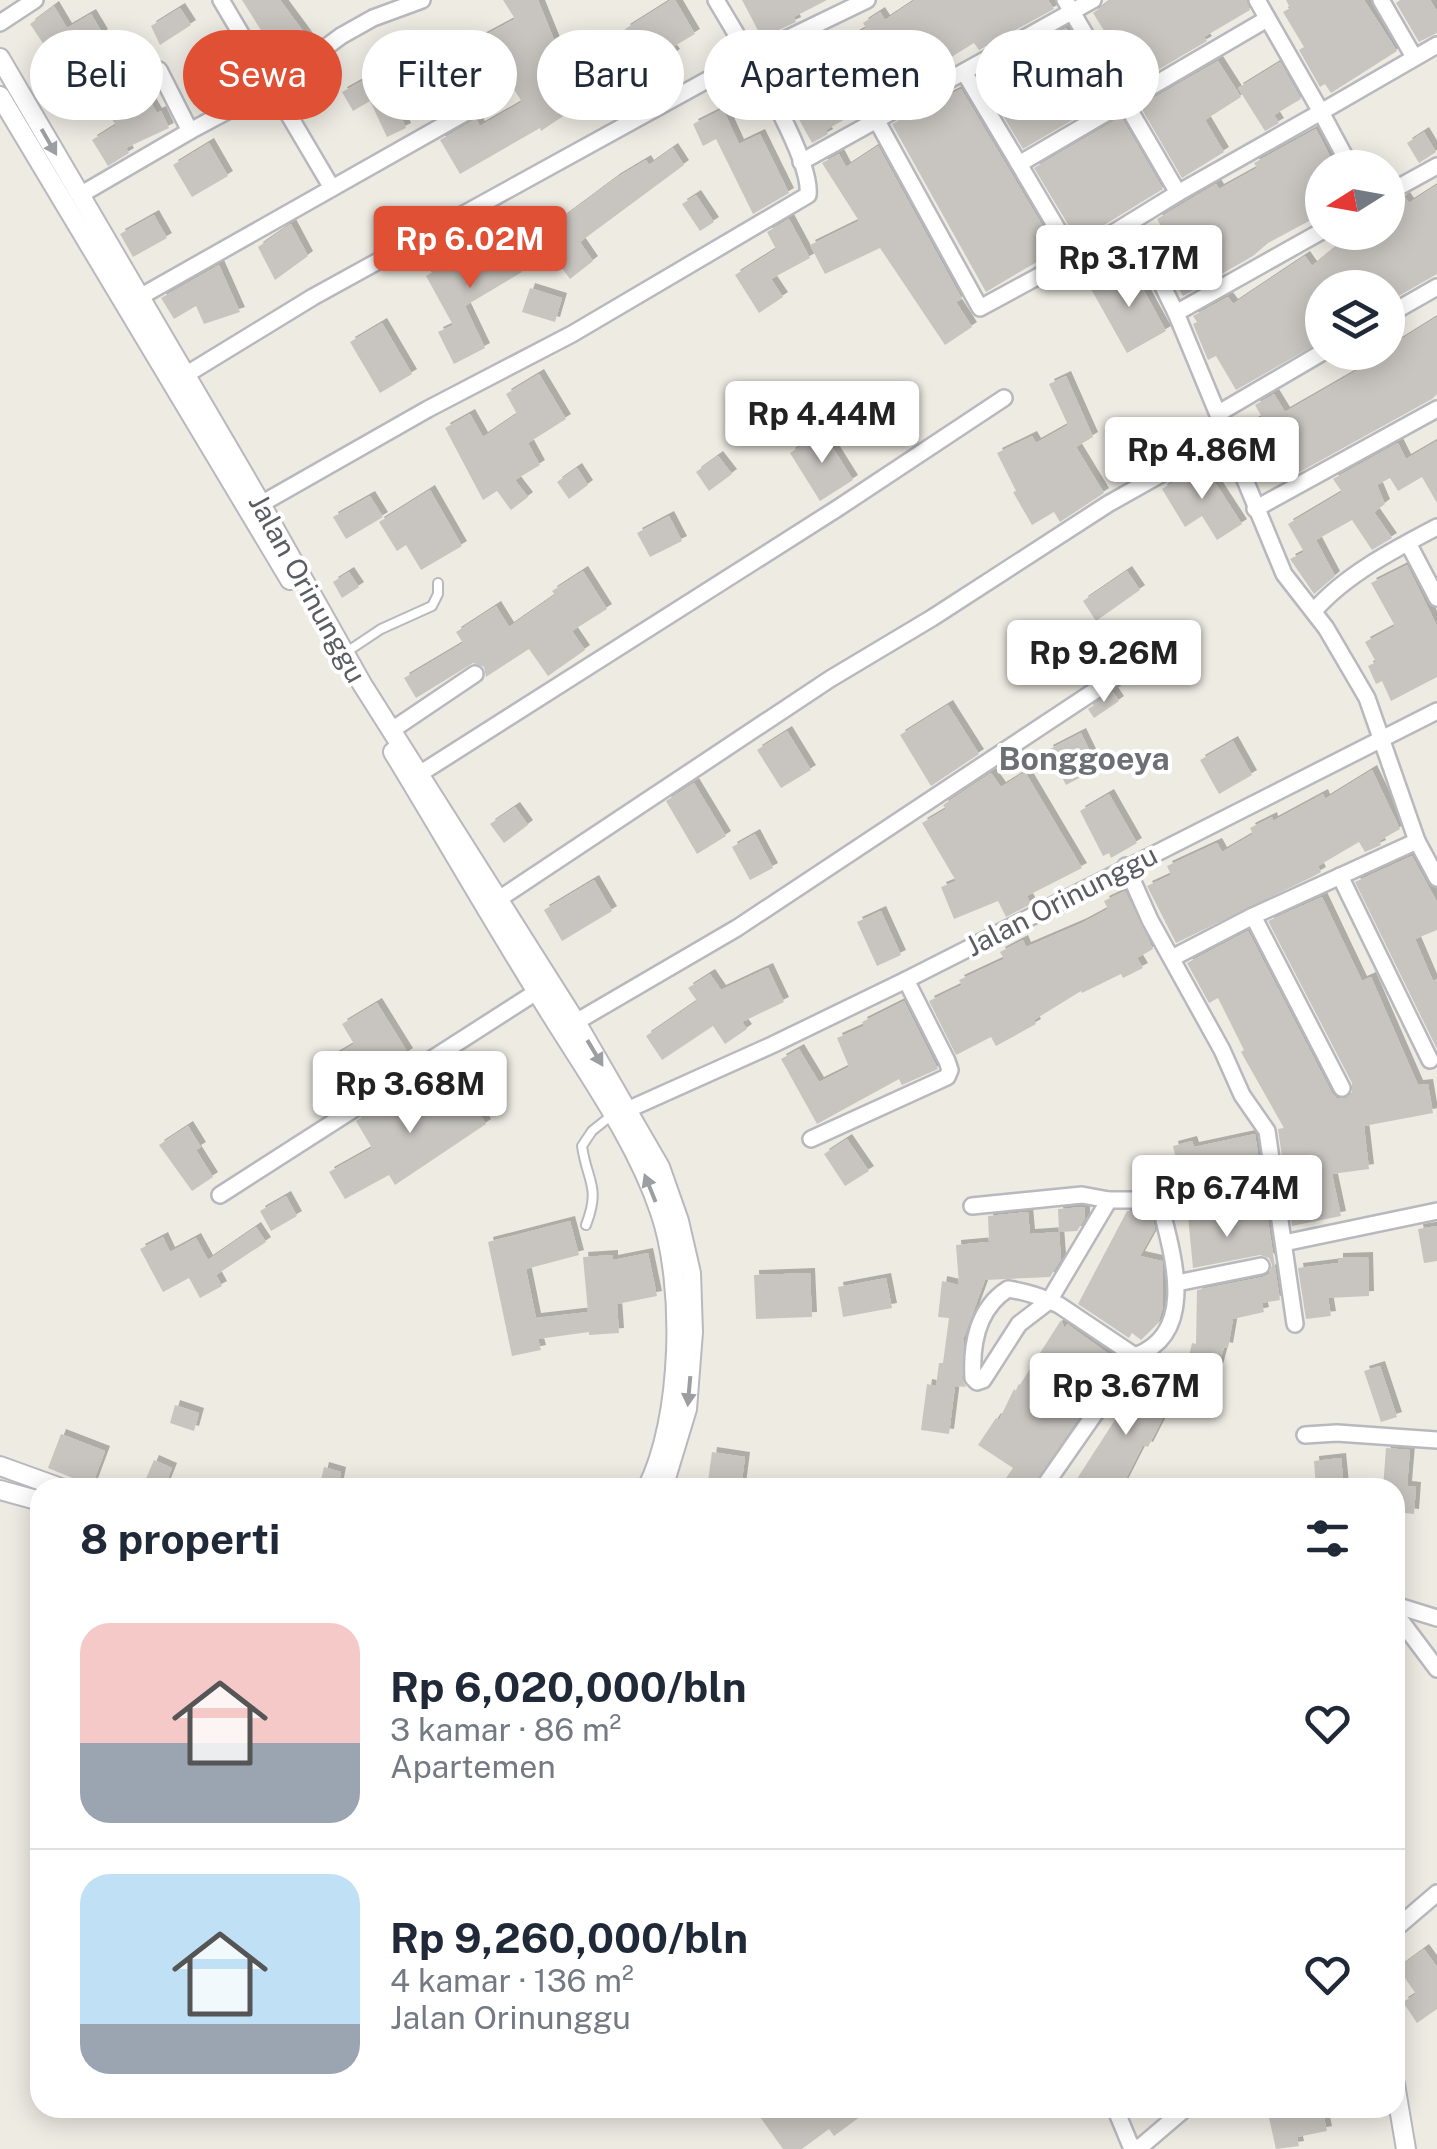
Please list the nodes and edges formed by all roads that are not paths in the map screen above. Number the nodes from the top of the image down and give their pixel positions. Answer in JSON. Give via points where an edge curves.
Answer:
{"nodes":[{"id":1,"x":35,"y":0,"type":"edge"},
{"id":2,"x":222,"y":0,"type":"edge"},
{"id":3,"x":422,"y":0,"type":"edge"},
{"id":4,"x":716,"y":0,"type":"edge"},
{"id":5,"x":867,"y":0,"type":"edge"},
{"id":6,"x":1093,"y":0,"type":"edge"},
{"id":7,"x":1257,"y":0,"type":"edge"},
{"id":8,"x":1381,"y":0,"type":"edge"},
{"id":9,"x":1068,"y":6,"type":"edge"},
{"id":10,"x":1267,"y":19,"type":"junction"},
{"id":11,"x":0,"y":23,"type":"edge"},
{"id":12,"x":240,"y":30,"type":"edge"},
{"id":13,"x":733,"y":30,"type":"edge"},
{"id":14,"x":805,"y":30,"type":"edge"},
{"id":15,"x":1082,"y":30,"type":"edge"},
{"id":16,"x":342,"y":35,"type":"edge"},
{"id":17,"x":1437,"y":45,"type":"edge"},
{"id":18,"x":1414,"y":57,"type":"junction"},
{"id":19,"x":0,"y":58,"type":"edge"},
{"id":20,"x":964,"y":72,"type":"junction"},
{"id":21,"x":956,"y":76,"type":"edge"},
{"id":22,"x":163,"y":78,"type":"edge"},
{"id":23,"x":704,"y":82,"type":"edge"},
{"id":24,"x":1159,"y":82,"type":"edge"},
{"id":25,"x":0,"y":96,"type":"edge"},
{"id":26,"x":1321,"y":112,"type":"junction"},
{"id":27,"x":211,"y":120,"type":"edge"},
{"id":28,"x":293,"y":120,"type":"edge"},
{"id":29,"x":453,"y":120,"type":"edge"},
{"id":30,"x":781,"y":120,"type":"edge"},
{"id":31,"x":877,"y":120,"type":"joint"},
{"id":32,"x":1094,"y":120,"type":"edge"},
{"id":33,"x":1135,"y":120,"type":"edge"},
{"id":34,"x":190,"y":131,"type":"junction"},
{"id":35,"x":1341,"y":150,"type":"edge"},
{"id":36,"x":802,"y":162,"type":"junction"},
{"id":37,"x":1019,"y":164,"type":"junction"},
{"id":38,"x":1436,"y":169,"type":"edge"},
{"id":39,"x":1405,"y":185,"type":"edge"},
{"id":40,"x":332,"y":188,"type":"junction"},
{"id":41,"x":1178,"y":193,"type":"junction"},
{"id":42,"x":80,"y":195,"type":"junction"},
{"id":43,"x":1132,"y":222,"type":"junction"},
{"id":44,"x":1305,"y":241,"type":"edge"},
{"id":45,"x":1074,"y":257,"type":"junction"},
{"id":46,"x":1437,"y":286,"type":"edge"},
{"id":47,"x":138,"y":298,"type":"junction"},
{"id":48,"x":1405,"y":305,"type":"edge"},
{"id":49,"x":1176,"y":313,"type":"junction"},
{"id":50,"x":1305,"y":362,"type":"edge"},
{"id":51,"x":178,"y":379,"type":"junction"},
{"id":52,"x":1004,"y":398,"type":"dead end"},
{"id":53,"x":1437,"y":410,"type":"edge"},
{"id":54,"x":1218,"y":413,"type":"junction"},
{"id":55,"x":1227,"y":438,"type":"junction"},
{"id":56,"x":261,"y":504,"type":"junction"},
{"id":57,"x":1255,"y":508,"type":"junction"},
{"id":58,"x":1437,"y":527,"type":"edge"},
{"id":59,"x":1408,"y":542,"type":"junction"},
{"id":60,"x":438,"y":583,"type":"dead end"},
{"id":61,"x":1437,"y":598,"type":"edge"},
{"id":62,"x":1314,"y":611,"type":"junction"},
{"id":63,"x":1162,"y":648,"type":"dead end"},
{"id":64,"x":344,"y":653,"type":"junction"},
{"id":65,"x":475,"y":674,"type":"dead end"},
{"id":66,"x":358,"y":686,"type":"junction"},
{"id":67,"x":371,"y":708,"type":"junction"},
{"id":68,"x":1437,"y":711,"type":"edge"},
{"id":69,"x":392,"y":730,"type":"junction"},
{"id":70,"x":1381,"y":741,"type":"junction"},
{"id":71,"x":421,"y":774,"type":"junction"},
{"id":72,"x":1418,"y":841,"type":"junction"},
{"id":73,"x":1126,"y":866,"type":"junction"},
{"id":74,"x":1340,"y":876,"type":"junction"},
{"id":75,"x":1437,"y":878,"type":"edge"},
{"id":76,"x":499,"y":898,"type":"junction"},
{"id":77,"x":1252,"y":916,"type":"junction"},
{"id":78,"x":1172,"y":958,"type":"junction"},
{"id":79,"x":906,"y":980,"type":"junction"},
{"id":80,"x":544,"y":987,"type":"junction"},
{"id":81,"x":576,"y":1022,"type":"junction"},
{"id":82,"x":1430,"y":1060,"type":"dead end"},
{"id":83,"x":1342,"y":1088,"type":"dead end"},
{"id":84,"x":618,"y":1113,"type":"junction"},
{"id":85,"x":811,"y":1139,"type":"dead end"},
{"id":86,"x":1228,"y":1185,"type":"dead end"},
{"id":87,"x":220,"y":1195,"type":"dead end"},
{"id":88,"x":1108,"y":1200,"type":"junction"},
{"id":89,"x":1159,"y":1200,"type":"junction"},
{"id":90,"x":972,"y":1206,"type":"dead end"},
{"id":91,"x":1437,"y":1211,"type":"edge"},
{"id":92,"x":586,"y":1225,"type":"dead end"},
{"id":93,"x":1284,"y":1244,"type":"junction"},
{"id":94,"x":1261,"y":1266,"type":"dead end"},
{"id":95,"x":1177,"y":1283,"type":"junction"},
{"id":96,"x":1049,"y":1300,"type":"junction"},
{"id":97,"x":1295,"y":1324,"type":"dead end"},
{"id":98,"x":1135,"y":1356,"type":"junction"},
{"id":99,"x":1304,"y":1434,"type":"dead end"},
{"id":100,"x":1437,"y":1440,"type":"edge"},
{"id":101,"x":0,"y":1466,"type":"edge"},
{"id":102,"x":33,"y":1478,"type":"edge"},
{"id":103,"x":652,"y":1478,"type":"edge"},
{"id":104,"x":666,"y":1478,"type":"edge"},
{"id":105,"x":1050,"y":1478,"type":"edge"},
{"id":106,"x":0,"y":1490,"type":"edge"},
{"id":107,"x":30,"y":1498,"type":"edge"},
{"id":108,"x":1405,"y":1608,"type":"edge"},
{"id":109,"x":1437,"y":1618,"type":"edge"},
{"id":110,"x":1405,"y":1626,"type":"edge"},
{"id":111,"x":1437,"y":1669,"type":"edge"},
{"id":112,"x":1437,"y":1893,"type":"edge"},
{"id":113,"x":1405,"y":1920,"type":"edge"},
{"id":114,"x":1119,"y":2118,"type":"edge"},
{"id":115,"x":1174,"y":2118,"type":"edge"},
{"id":116,"x":1401,"y":2118,"type":"edge"},
{"id":117,"x":1138,"y":2149,"type":"edge"},
{"id":118,"x":1406,"y":2149,"type":"edge"}],
"edges":[{"from":1,"to":11,"type":"street"},
{"from":2,"to":12,"type":"street"},
{"from":3,"to":16,"type":"street"},
{"from":4,"to":13,"type":"street"},
{"from":5,"to":14,"type":"street"},
{"from":6,"to":9,"type":"street"},
{"from":7,"to":10,"type":"street"},
{"from":8,"to":18,"type":"street"},
{"from":9,"to":15,"type":"street"},
{"from":9,"to":20,"type":"street"},
{"from":10,"to":24,"type":"street"},
{"from":10,"to":26,"type":"street"},
{"from":17,"to":18,"type":"street"},
{"from":18,"to":26,"type":"street"},
{"from":19,"to":42,"type":"street","name":"Jalan Orinunggu","one_way":true},
{"from":20,"to":21,"type":"street"},
{"from":20,"to":37,"type":"street"},
{"from":22,"to":34,"type":"street"},
{"from":23,"to":51,"type":"street"},
{"from":25,"to":51,"type":"street","name":"Jalan Orinunggu"},
{"from":26,"to":35,"type":"street"},
{"from":26,"to":41,"type":"street"},
{"from":27,"to":34,"type":"street"},
{"from":28,"to":40,"type":"street"},
{"from":29,"to":40,"type":"street"},
{"from":30,"to":36,"type":"street"},
{"from":31,"to":36,"type":"street"},
{"from":31,"to":45,"type":"street","via":[[980,308]]},
{"from":32,"to":37,"type":"street"},
{"from":33,"to":41,"type":"street"},
{"from":34,"to":42,"type":"street"},
{"from":36,"to":56,"type":"street","via":[[810,182],[798,203]]},
{"from":37,"to":45,"type":"street"},
{"from":38,"to":39,"type":"street"},
{"from":40,"to":47,"type":"street"},
{"from":41,"to":43,"type":"street"},
{"from":42,"to":47,"type":"street","name":"Jalan Orinunggu"},
{"from":43,"to":45,"type":"street"},
{"from":43,"to":49,"type":"street"},
{"from":44,"to":49,"type":"street"},
{"from":46,"to":48,"type":"street"},
{"from":47,"to":51,"type":"street","name":"Jalan Orinunggu"},
{"from":49,"to":54,"type":"street"},
{"from":50,"to":54,"type":"street"},
{"from":51,"to":56,"type":"street","name":"Jalan Orinunggu"},
{"from":51,"to":66,"type":"street","name":"Jalan Orinunggu"},
{"from":52,"to":71,"type":"street"},
{"from":53,"to":57,"type":"street"},
{"from":54,"to":55,"type":"street"},
{"from":55,"to":57,"type":"street"},
{"from":55,"to":76,"type":"street","via":[[1108,504],[830,678]]},
{"from":56,"to":64,"type":"street","name":"Jalan Orinunggu"},
{"from":57,"to":62,"type":"street","via":[[1284,574]]},
{"from":58,"to":59,"type":"street"},
{"from":59,"to":61,"type":"street"},
{"from":59,"to":62,"type":"street"},
{"from":60,"to":64,"type":"lane","via":[[432,606]]},
{"from":62,"to":70,"type":"street","via":[[1350,665]]},
{"from":63,"to":81,"type":"street","via":[[737,928]]},
{"from":64,"to":66,"type":"street","name":"Jalan Orinunggu"},
{"from":65,"to":69,"type":"street"},
{"from":66,"to":67,"type":"street","name":"Jalan Orinunggu"},
{"from":67,"to":69,"type":"street","name":"Jalan Orinunggu"},
{"from":67,"to":80,"type":"street","name":"Jalan Orinunggu"},
{"from":68,"to":70,"type":"street","name":"Jalan Orinunggu"},
{"from":69,"to":71,"type":"street","name":"Jalan Orinunggu"},
{"from":70,"to":72,"type":"street"},
{"from":70,"to":73,"type":"street","name":"Jalan Orinunggu"},
{"from":71,"to":76,"type":"street","name":"Jalan Orinunggu"},
{"from":72,"to":74,"type":"street"},
{"from":72,"to":75,"type":"street"},
{"from":73,"to":78,"type":"street"},
{"from":73,"to":79,"type":"street","name":"Jalan Orinunggu"},
{"from":74,"to":77,"type":"street"},
{"from":74,"to":82,"type":"street"},
{"from":76,"to":80,"type":"street","name":"Jalan Orinunggu"},
{"from":77,"to":78,"type":"street"},
{"from":77,"to":83,"type":"street"},
{"from":78,"to":93,"type":"street","via":[[1267,1131]]},
{"from":79,"to":84,"type":"street","name":"Jalan Orinunggu"},
{"from":79,"to":85,"type":"street","via":[[946,1060],[946,1077]]},
{"from":80,"to":81,"type":"street","name":"Jalan Orinunggu"},
{"from":80,"to":84,"type":"street","name":"Jalan Orinunggu"},
{"from":80,"to":87,"type":"street"},
{"from":81,"to":84,"type":"street","name":"Jalan Orinunggu","one_way":true},
{"from":84,"to":92,"type":"lane","via":[[582,1146],[595,1197]]},
{"from":103,"to":84,"type":"street","name":"Jalan Orinunggu","one_way":true,"via":[[670,1411],[674,1294],[660,1213]]},
{"from":84,"to":104,"type":"street","name":"Jalan Orinunggu","one_way":true,"via":[[672,1194],[691,1274],[687,1409]]},
{"from":86,"to":89,"type":"street"},
{"from":88,"to":89,"type":"street"},
{"from":88,"to":90,"type":"street","via":[[1082,1195]]},
{"from":88,"to":96,"type":"street"},
{"from":89,"to":95,"type":"street"},
{"from":91,"to":93,"type":"street"},
{"from":93,"to":97,"type":"street"},
{"from":94,"to":95,"type":"street"},
{"from":95,"to":98,"type":"street","via":[[1169,1328],[1152,1349]]},
{"from":96,"to":96,"type":"street","via":[[1008,1289],[986,1308],[972,1378],[984,1380],[1019,1324]]},
{"from":96,"to":98,"type":"street"},
{"from":98,"to":105,"type":"street"},
{"from":99,"to":100,"type":"street"},
{"from":101,"to":102,"type":"street"},
{"from":106,"to":107,"type":"street"},
{"from":108,"to":109,"type":"street"},
{"from":110,"to":111,"type":"street"},
{"from":112,"to":113,"type":"street"},
{"from":114,"to":117,"type":"street"},
{"from":115,"to":117,"type":"street"},
{"from":116,"to":118,"type":"street"}]}
